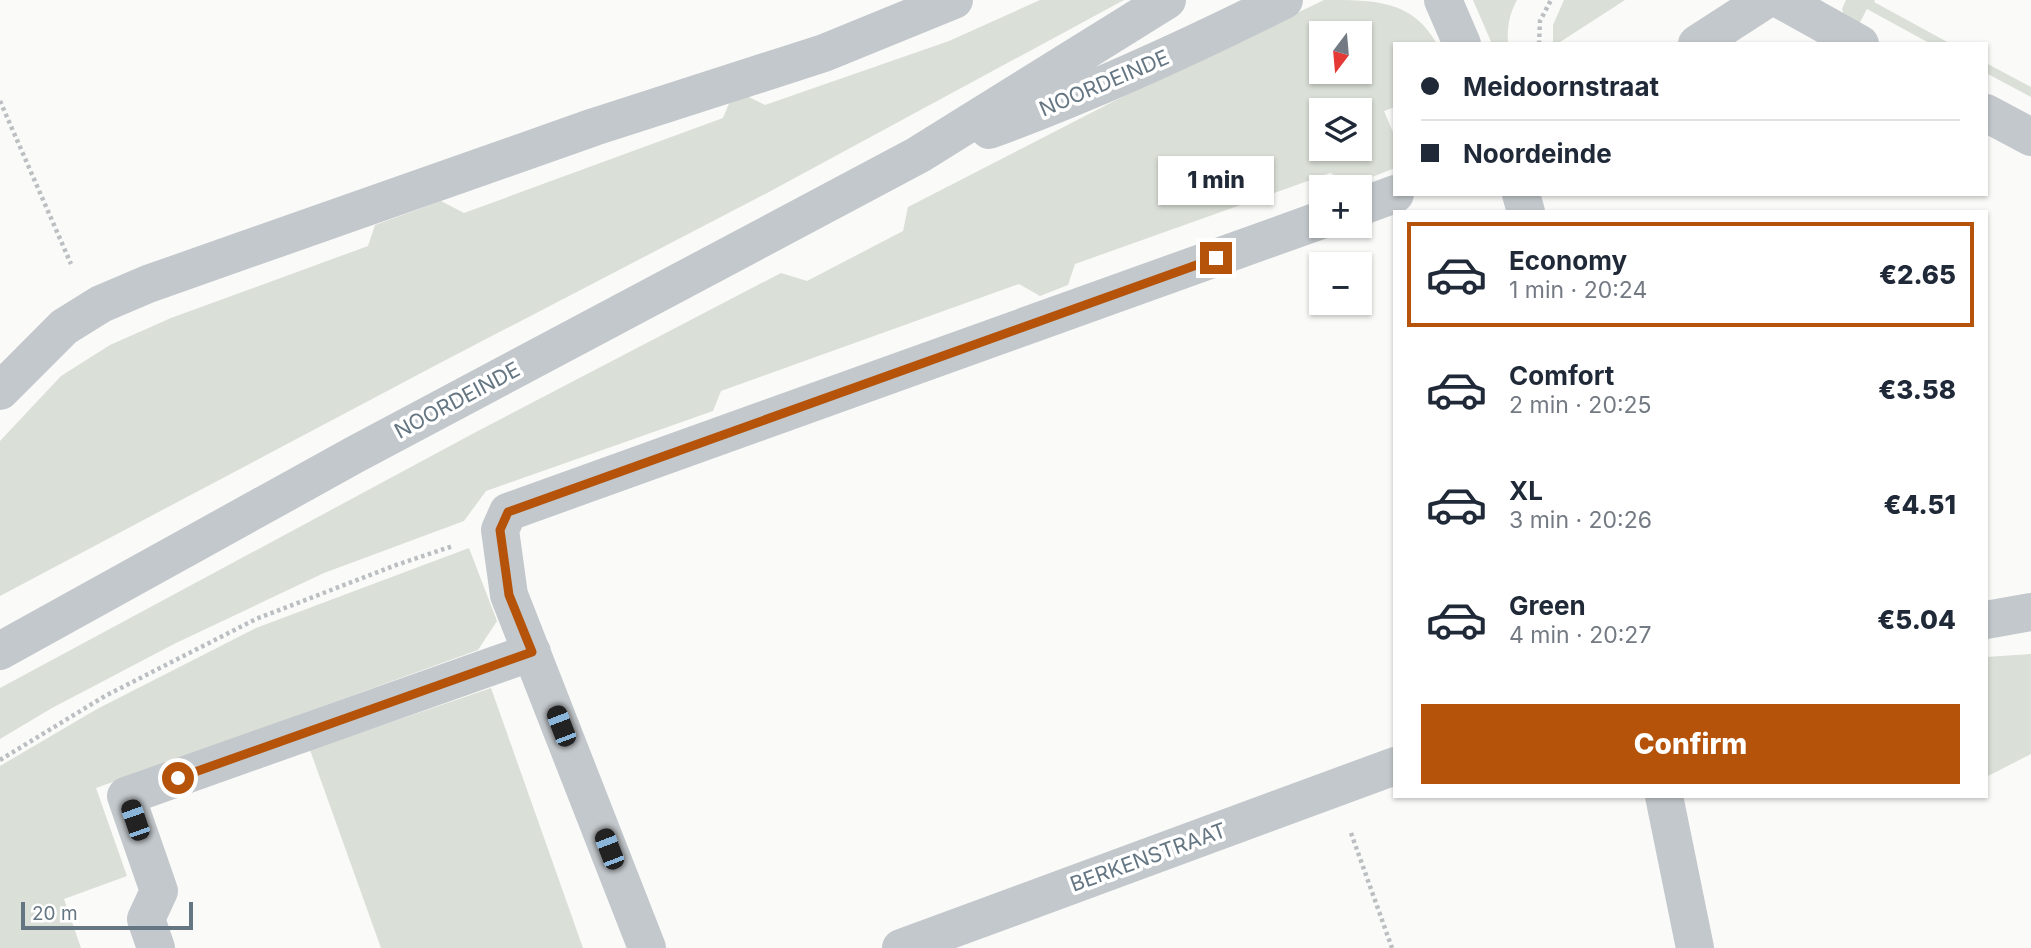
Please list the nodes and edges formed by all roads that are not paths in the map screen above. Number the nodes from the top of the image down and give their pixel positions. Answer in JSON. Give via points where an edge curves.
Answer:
{"nodes":[{"id":1,"x":954,"y":0,"type":"edge"},
{"id":2,"x":1167,"y":0,"type":"edge"},
{"id":3,"x":1284,"y":0,"type":"edge"},
{"id":4,"x":1443,"y":0,"type":"edge"},
{"id":5,"x":1765,"y":0,"type":"edge"},
{"id":6,"x":1781,"y":0,"type":"edge"},
{"id":7,"x":1461,"y":42,"type":"edge"},
{"id":8,"x":1700,"y":42,"type":"edge"},
{"id":9,"x":1856,"y":42,"type":"edge"},
{"id":10,"x":1988,"y":114,"type":"edge"},
{"id":11,"x":2031,"y":137,"type":"edge"},
{"id":12,"x":918,"y":155,"type":"junction"},
{"id":13,"x":1393,"y":195,"type":"edge"},
{"id":14,"x":1372,"y":203,"type":"edge"},
{"id":15,"x":1309,"y":224,"type":"edge"},
{"id":16,"x":0,"y":391,"type":"edge"},
{"id":17,"x":2031,"y":612,"type":"edge"},
{"id":18,"x":1988,"y":620,"type":"edge"},
{"id":19,"x":0,"y":651,"type":"edge"},
{"id":20,"x":532,"y":652,"type":"junction"},
{"id":21,"x":1393,"y":767,"type":"edge"},
{"id":22,"x":1664,"y":798,"type":"edge"},
{"id":23,"x":156,"y":948,"type":"edge"},
{"id":24,"x":647,"y":948,"type":"edge"},
{"id":25,"x":901,"y":948,"type":"edge"},
{"id":26,"x":1696,"y":948,"type":"edge"}],
"edges":[{"from":1,"to":16,"type":"street","via":[[824,53],[593,127],[148,284],[64,327]]},
{"from":2,"to":12,"type":"street","name":"NOORDEINDE"},
{"from":3,"to":12,"type":"street","name":"NOORDEINDE","via":[[1200,42],[1029,115]]},
{"from":4,"to":7,"type":"street"},
{"from":5,"to":8,"type":"street"},
{"from":6,"to":9,"type":"street"},
{"from":10,"to":11,"type":"street"},
{"from":12,"to":19,"type":"street","name":"NOORDEINDE","via":[[354,455]]},
{"from":13,"to":14,"type":"street"},
{"from":15,"to":20,"type":"street","via":[[504,521],[509,595]]},
{"from":17,"to":18,"type":"street"},
{"from":20,"to":23,"type":"street","via":[[126,796],[159,891],[146,919]]},
{"from":20,"to":24,"type":"street"},
{"from":21,"to":25,"type":"street","name":"BERKENSTRAAT"},
{"from":22,"to":26,"type":"street"}]}
